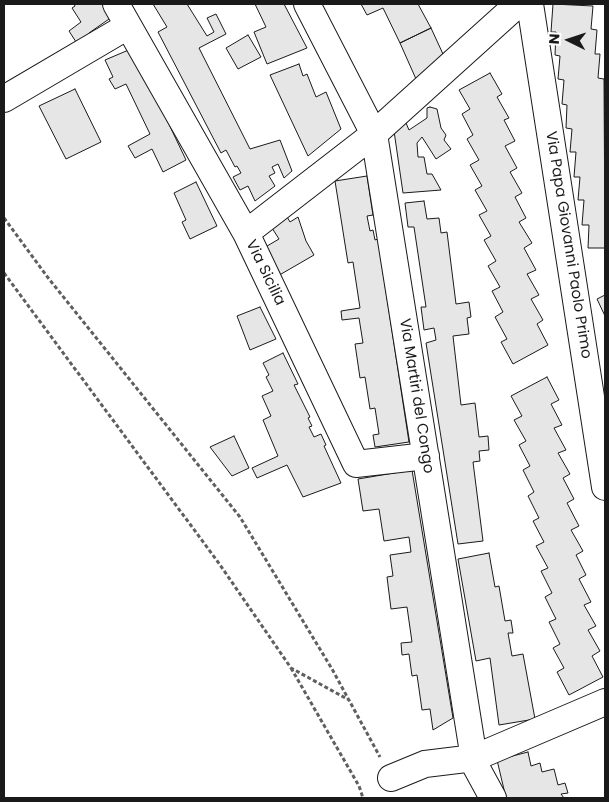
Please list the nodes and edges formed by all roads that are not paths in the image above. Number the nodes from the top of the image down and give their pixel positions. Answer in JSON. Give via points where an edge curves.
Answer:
{"nodes":[{"id":1,"x":307,"y":4,"type":"edge"},
{"id":2,"x":518,"y":4,"type":"edge"},
{"id":3,"x":530,"y":4,"type":"edge"},
{"id":4,"x":122,"y":15,"type":"edge"},
{"id":5,"x":4,"y":99,"type":"edge"},
{"id":6,"x":374,"y":134,"type":"junction"},
{"id":7,"x":246,"y":232,"type":"junction"},
{"id":8,"x":426,"y":456,"type":"junction"},
{"id":9,"x":605,"y":487,"type":"edge"},
{"id":10,"x":605,"y":702,"type":"edge"},
{"id":11,"x":474,"y":758,"type":"junction"},
{"id":12,"x":391,"y":778,"type":"road end"},
{"id":13,"x":493,"y":798,"type":"edge"}],
"edges":[{"from":1,"to":6,"type":"street","name":"Via Martiri del Congo"},
{"from":2,"to":6,"type":"street"},
{"from":3,"to":9,"type":"street","name":"Via Papa Giovanni Paolo Primo"},
{"from":4,"to":5,"type":"street","name":"Via Sicilia"},
{"from":4,"to":7,"type":"street","name":"Via Sicilia"},
{"from":6,"to":7,"type":"street"},
{"from":6,"to":8,"type":"street","name":"Via Martiri del Congo"},
{"from":7,"to":8,"type":"street","name":"Via Sicilia","via":[[356,464]]},
{"from":8,"to":11,"type":"street","name":"Via Martiri del Congo"},
{"from":10,"to":11,"type":"street"},
{"from":11,"to":12,"type":"street","via":[[425,764]]},
{"from":11,"to":13,"type":"street","name":"Via Martiri del Congo"}]}
